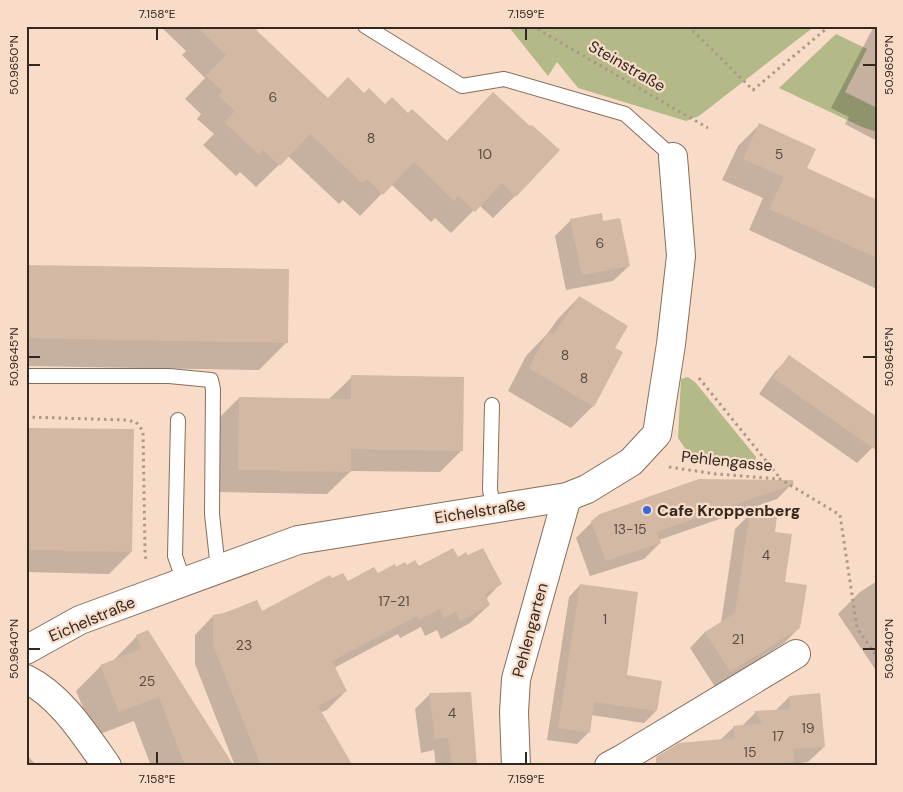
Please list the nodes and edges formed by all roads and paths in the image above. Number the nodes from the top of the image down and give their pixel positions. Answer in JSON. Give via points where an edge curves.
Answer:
{"nodes":[{"id":1,"x":364,"y":26,"type":"edge"},
{"id":2,"x":532,"y":26,"type":"edge"},
{"id":3,"x":688,"y":26,"type":"edge"},
{"id":4,"x":826,"y":30,"type":"dead end"},
{"id":5,"x":708,"y":128,"type":"dead end"},
{"id":6,"x":673,"y":157,"type":"joint"},
{"id":7,"x":671,"y":344,"type":"junction"},
{"id":8,"x":26,"y":376,"type":"edge"},
{"id":9,"x":492,"y":405,"type":"dead end"},
{"id":10,"x":26,"y":417,"type":"edge"},
{"id":11,"x":178,"y":420,"type":"dead end"},
{"id":12,"x":631,"y":462,"type":"junction"},
{"id":13,"x":780,"y":478,"type":"junction"},
{"id":14,"x":567,"y":497,"type":"junction"},
{"id":15,"x":494,"y":509,"type":"junction"},
{"id":16,"x":144,"y":551,"type":"dead end"},
{"id":17,"x":218,"y":569,"type":"junction"},
{"id":18,"x":184,"y":582,"type":"junction"},
{"id":19,"x":26,"y":650,"type":"edge"},
{"id":20,"x":796,"y":654,"type":"dead end"},
{"id":21,"x":877,"y":657,"type":"edge"},
{"id":22,"x":26,"y":679,"type":"edge"},
{"id":23,"x":107,"y":766,"type":"edge"},
{"id":24,"x":516,"y":766,"type":"edge"},
{"id":25,"x":609,"y":766,"type":"edge"}],
"edges":[{"from":1,"to":6,"type":"lane","via":[[462,86],[504,79],[625,114]]},
{"from":2,"to":5,"type":"path","name":"Steinstraße"},
{"from":3,"to":4,"type":"path","via":[[753,90]]},
{"from":6,"to":7,"type":"street","name":"Eichelstraße","via":[[682,256]]},
{"from":7,"to":12,"type":"street","name":"Eichelstraße","via":[[658,434]]},
{"from":7,"to":13,"type":"path"},
{"from":8,"to":17,"type":"lane","via":[[168,376],[211,380],[212,514]]},
{"from":9,"to":15,"type":"lane","via":[[490,490]]},
{"from":10,"to":16,"type":"path","via":[[136,422],[143,431]]},
{"from":11,"to":18,"type":"lane","via":[[175,556]]},
{"from":12,"to":13,"type":"path","name":"Pehlengasse","via":[[716,474]]},
{"from":12,"to":14,"type":"street","name":"Eichelstraße","via":[[587,489]]},
{"from":13,"to":21,"type":"path","name":"Pehlengasse","via":[[840,515],[857,628]]},
{"from":14,"to":15,"type":"street","name":"Eichelstraße"},
{"from":14,"to":24,"type":"street","name":"Pehlengarten","via":[[516,679]]},
{"from":15,"to":17,"type":"street","name":"Eichelstraße","via":[[298,540]]},
{"from":17,"to":18,"type":"street","name":"Eichelstraße"},
{"from":18,"to":19,"type":"street","name":"Eichelstraße","via":[[80,620]]},
{"from":20,"to":25,"type":"street"},
{"from":22,"to":23,"type":"street","via":[[64,709]]}]}
